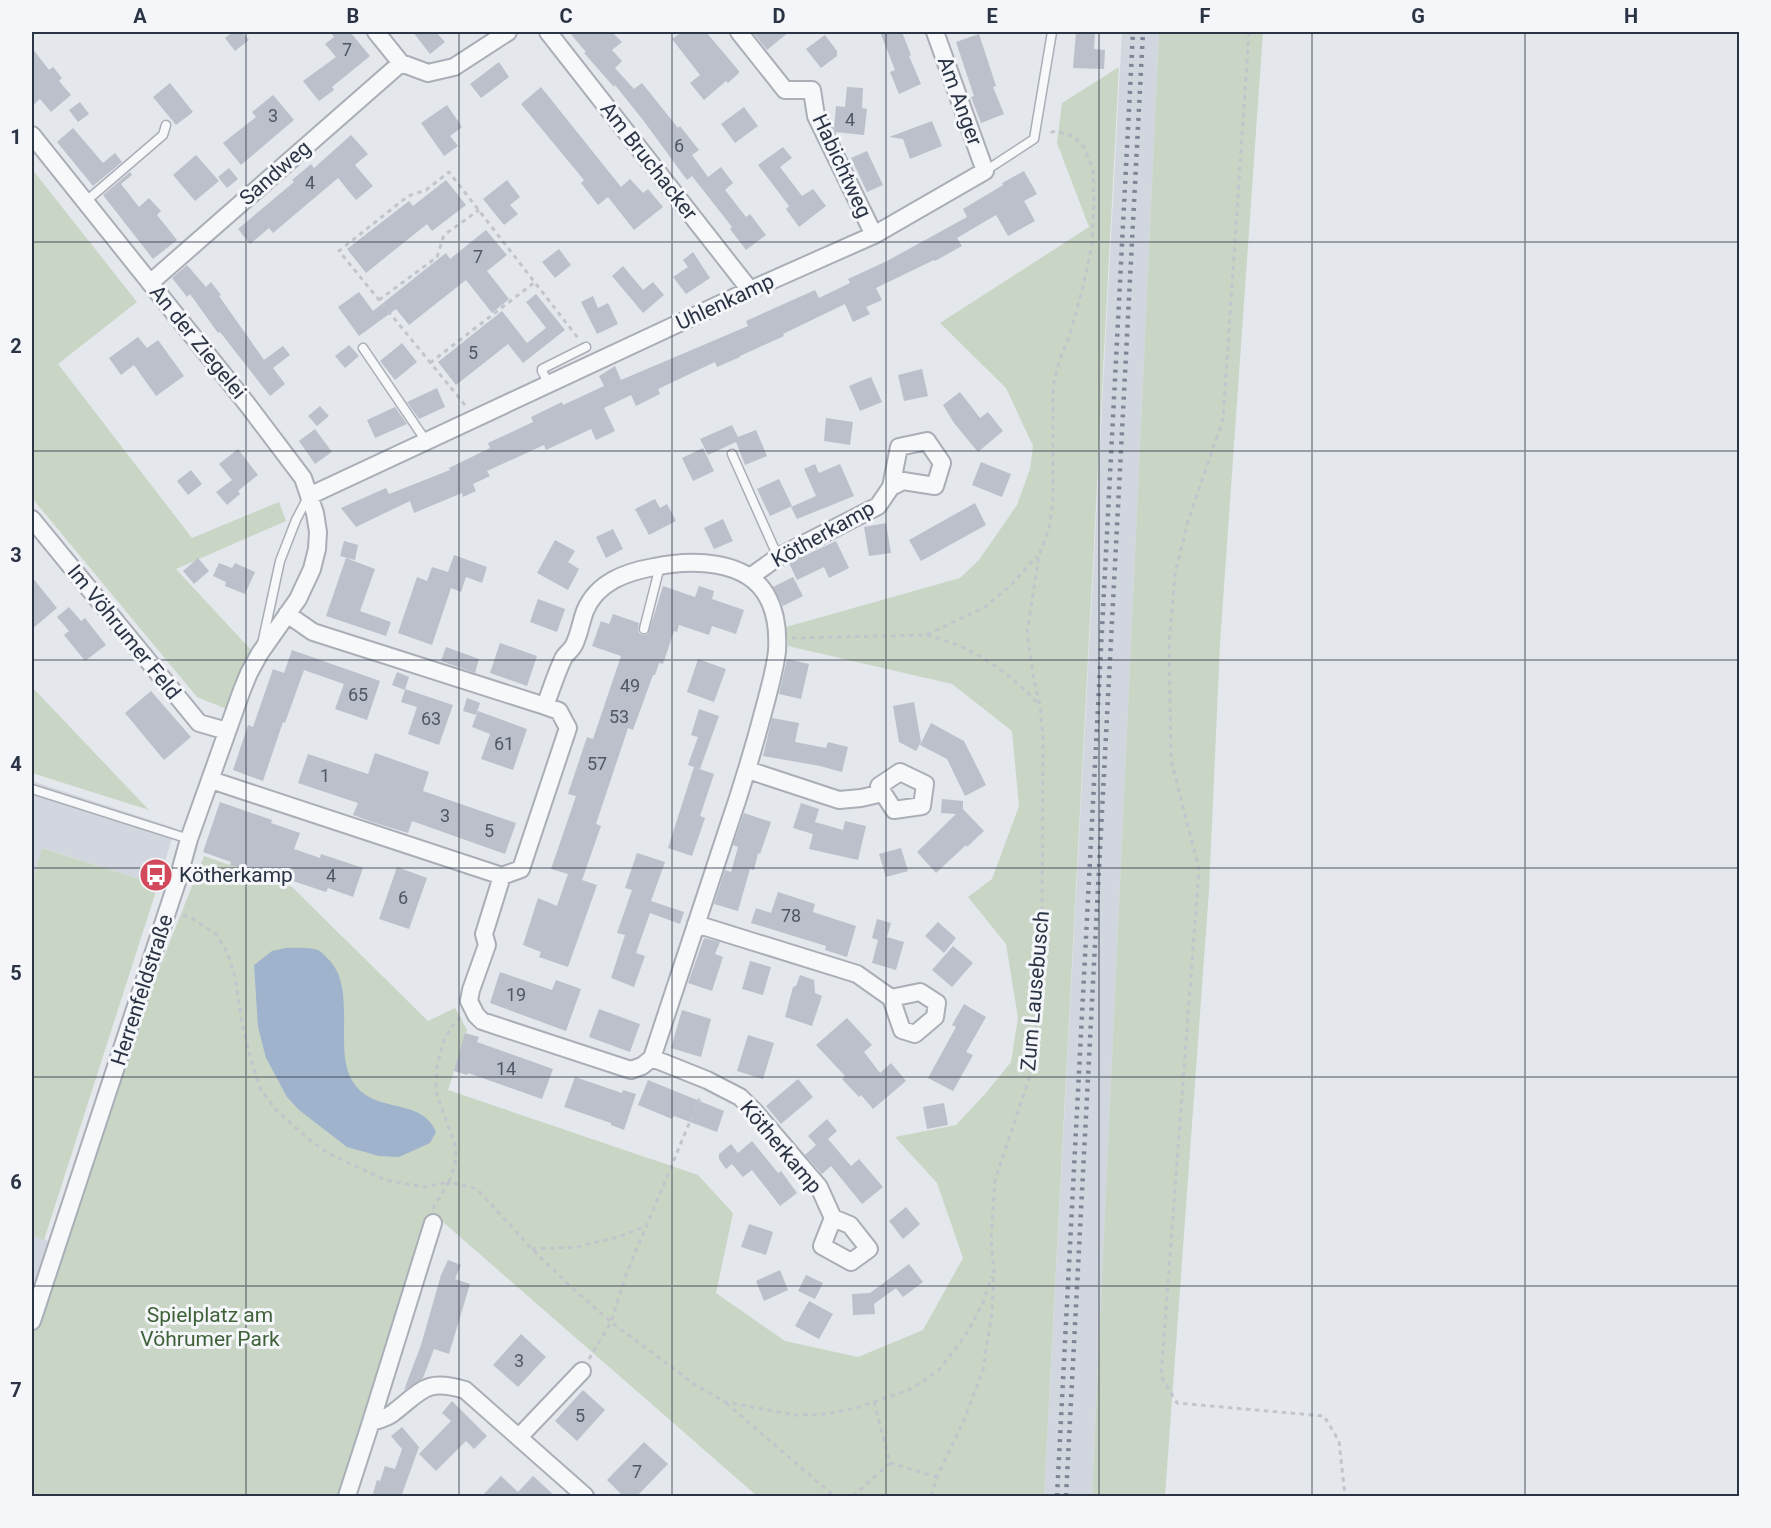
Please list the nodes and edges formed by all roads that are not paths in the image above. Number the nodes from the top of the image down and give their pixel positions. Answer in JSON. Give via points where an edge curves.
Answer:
{"nodes":[{"id":1,"x":376,"y":32,"type":"edge"},
{"id":2,"x":508,"y":32,"type":"edge"},
{"id":3,"x":548,"y":32,"type":"edge"},
{"id":4,"x":739,"y":32,"type":"edge"},
{"id":5,"x":935,"y":32,"type":"edge"},
{"id":6,"x":1052,"y":32,"type":"edge"},
{"id":7,"x":400,"y":63,"type":"junction"},
{"id":8,"x":166,"y":125,"type":"dead end"},
{"id":9,"x":32,"y":135,"type":"edge"},
{"id":10,"x":985,"y":171,"type":"junction"},
{"id":11,"x":85,"y":202,"type":"junction"},
{"id":12,"x":874,"y":235,"type":"junction"},
{"id":13,"x":150,"y":283,"type":"junction"},
{"id":14,"x":750,"y":290,"type":"junction"},
{"id":15,"x":585,"y":347,"type":"road end"},
{"id":16,"x":363,"y":348,"type":"dead end"},
{"id":17,"x":549,"y":385,"type":"junction"},
{"id":18,"x":426,"y":441,"type":"junction"},
{"id":19,"x":732,"y":454,"type":"dead end"},
{"id":20,"x":891,"y":487,"type":"dead end"},
{"id":21,"x":309,"y":496,"type":"junction"},
{"id":22,"x":32,"y":519,"type":"edge"},
{"id":23,"x":778,"y":557,"type":"junction"},
{"id":24,"x":661,"y":566,"type":"junction"},
{"id":25,"x":312,"y":569,"type":"joint"},
{"id":26,"x":750,"y":577,"type":"junction"},
{"id":27,"x":287,"y":614,"type":"junction"},
{"id":28,"x":644,"y":629,"type":"dead end"},
{"id":29,"x":260,"y":653,"type":"junction"},
{"id":30,"x":545,"y":706,"type":"junction"},
{"id":31,"x":227,"y":731,"type":"junction"},
{"id":32,"x":748,"y":770,"type":"junction"},
{"id":33,"x":211,"y":780,"type":"junction"},
{"id":34,"x":32,"y":789,"type":"edge"},
{"id":35,"x":883,"y":793,"type":"dead end"},
{"id":36,"x":189,"y":839,"type":"junction"},
{"id":37,"x":502,"y":876,"type":"junction"},
{"id":38,"x":696,"y":924,"type":"junction"},
{"id":39,"x":891,"y":998,"type":"dead end"},
{"id":40,"x":652,"y":1058,"type":"junction"},
{"id":41,"x":833,"y":1218,"type":"dead end"},
{"id":42,"x":433,"y":1223,"type":"road end"},
{"id":43,"x":32,"y":1321,"type":"edge"},
{"id":44,"x":582,"y":1371,"type":"road end"},
{"id":45,"x":371,"y":1422,"type":"junction"},
{"id":46,"x":519,"y":1437,"type":"junction"},
{"id":47,"x":347,"y":1497,"type":"edge"},
{"id":48,"x":585,"y":1497,"type":"edge"}],
"edges":[{"from":1,"to":7,"type":"street"},
{"from":2,"to":7,"type":"street","via":[[454,67],[428,73]]},
{"from":3,"to":14,"type":"street","name":"Am Bruchacker"},
{"from":4,"to":12,"type":"street","name":"Habichtweg","via":[[785,90],[812,90],[816,116]]},
{"from":5,"to":10,"type":"street","name":"Am Anger"},
{"from":6,"to":10,"type":"lane","name":"Uhlenkamp","via":[[1034,139]]},
{"from":7,"to":13,"type":"street","name":"Sandweg"},
{"from":8,"to":11,"type":"lane","via":[[163,135]]},
{"from":9,"to":11,"type":"street","name":"An der Ziegelei"},
{"from":10,"to":12,"type":"street","name":"Uhlenkamp"},
{"from":11,"to":13,"type":"street","name":"An der Ziegelei"},
{"from":12,"to":14,"type":"street","name":"Uhlenkamp"},
{"from":13,"to":21,"type":"street","name":"An der Ziegelei","via":[[303,478]]},
{"from":14,"to":17,"type":"street","name":"Uhlenkamp"},
{"from":15,"to":17,"type":"lane","via":[[542,369]]},
{"from":16,"to":18,"type":"lane"},
{"from":17,"to":18,"type":"street","name":"Uhlenkamp"},
{"from":18,"to":21,"type":"street","name":"Uhlenkamp"},
{"from":19,"to":23,"type":"lane"},
{"from":20,"to":23,"type":"street","name":"Kötherkamp","via":[[878,506]]},
{"from":21,"to":25,"type":"street","name":"An der Ziegelei","via":[[318,532]]},
{"from":21,"to":29,"type":"lane","via":[[280,561]]},
{"from":22,"to":31,"type":"street","name":"Im Vöhrumer Feld","via":[[199,723]]},
{"from":23,"to":26,"type":"street","name":"Kötherkamp"},
{"from":24,"to":26,"type":"street","name":"Kötherkamp","via":[[714,563]]},
{"from":24,"to":28,"type":"lane"},
{"from":24,"to":30,"type":"street","name":"Kötherkamp","via":[[616,577],[593,597]]},
{"from":25,"to":27,"type":"street","name":"Herrenfeldstraße"},
{"from":26,"to":32,"type":"street","name":"Kötherkamp","via":[[769,599],[778,638]]},
{"from":27,"to":29,"type":"street","name":"Herrenfeldstraße"},
{"from":27,"to":30,"type":"street","via":[[313,632]]},
{"from":29,"to":31,"type":"street","name":"Herrenfeldstraße"},
{"from":30,"to":37,"type":"street","via":[[559,711],[568,729],[521,869]]},
{"from":31,"to":33,"type":"street","name":"Herrenfeldstraße"},
{"from":32,"to":35,"type":"street","via":[[839,800]]},
{"from":32,"to":38,"type":"street","name":"Kötherkamp"},
{"from":33,"to":36,"type":"street","name":"Herrenfeldstraße"},
{"from":33,"to":37,"type":"street"},
{"from":34,"to":36,"type":"lane"},
{"from":36,"to":43,"type":"street","name":"Herrenfeldstraße"},
{"from":37,"to":40,"type":"street","via":[[484,934],[487,945],[469,1001],[482,1021],[631,1070]]},
{"from":38,"to":39,"type":"street","via":[[857,974]]},
{"from":38,"to":40,"type":"street","name":"Kötherkamp"},
{"from":40,"to":41,"type":"street","name":"Kötherkamp","via":[[740,1097],[819,1187]]},
{"from":42,"to":45,"type":"street"},
{"from":44,"to":46,"type":"street"},
{"from":45,"to":46,"type":"street","via":[[391,1415],[425,1388],[448,1385],[465,1390]]},
{"from":45,"to":47,"type":"street"},
{"from":46,"to":48,"type":"street"}]}
